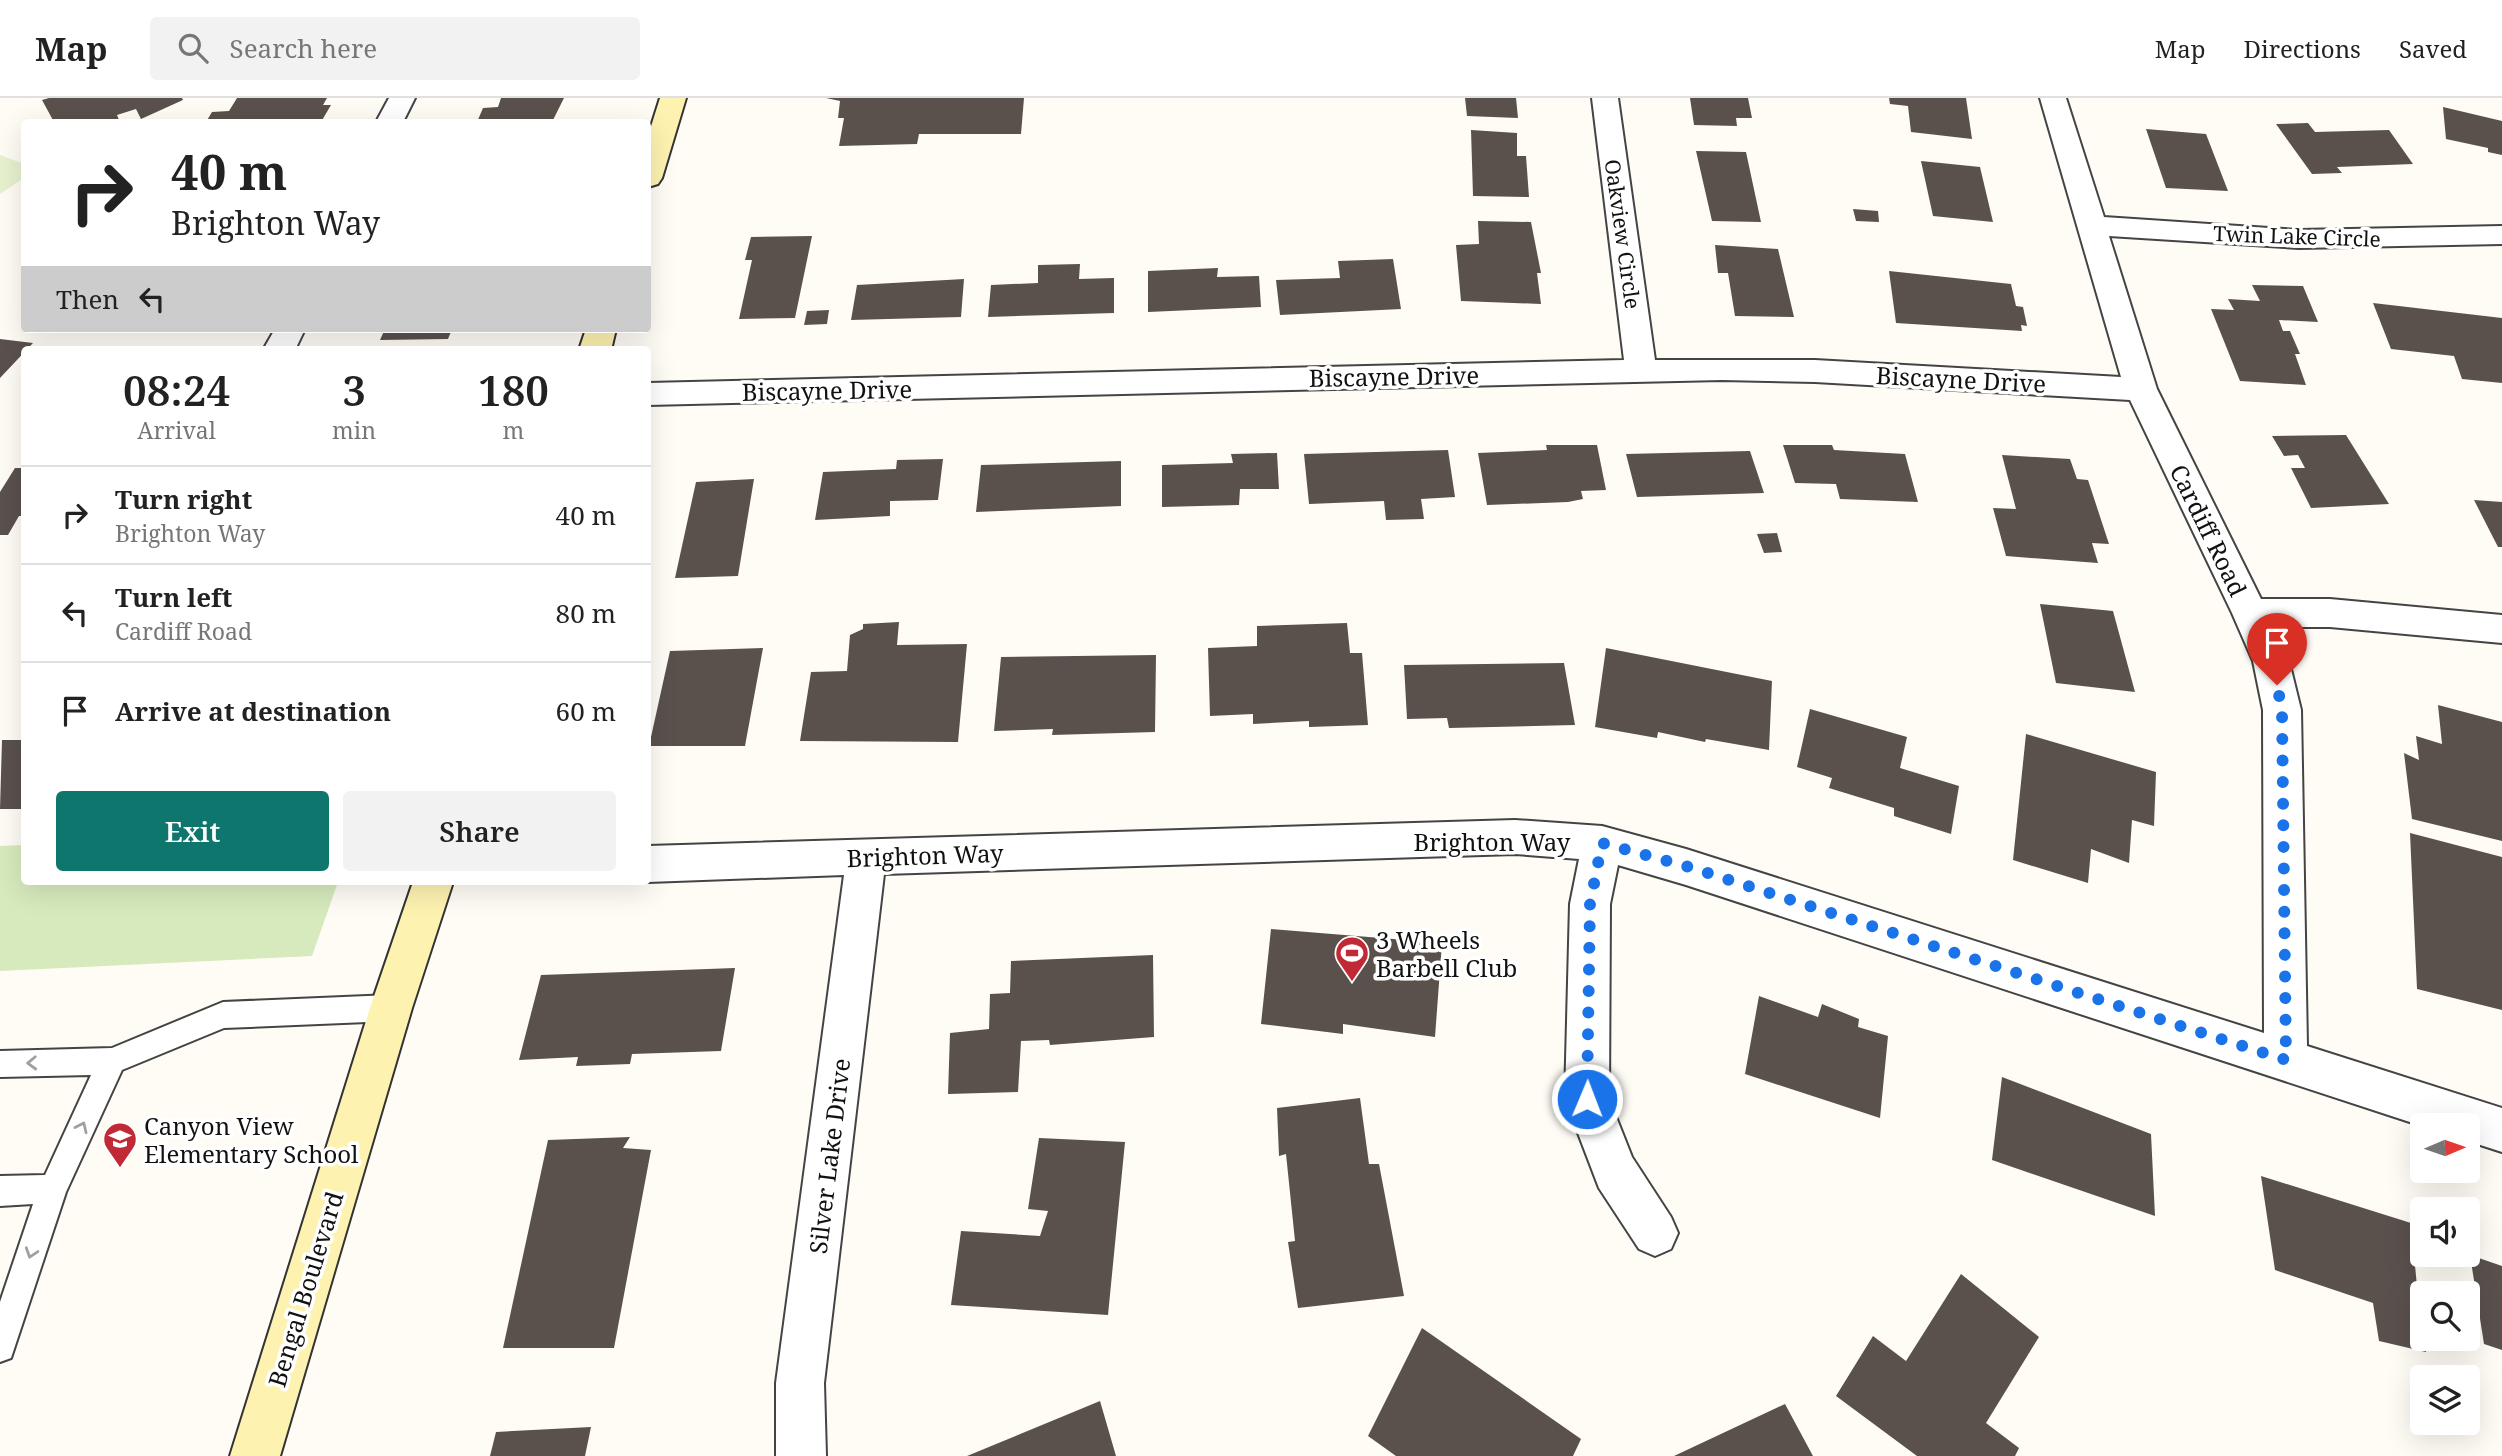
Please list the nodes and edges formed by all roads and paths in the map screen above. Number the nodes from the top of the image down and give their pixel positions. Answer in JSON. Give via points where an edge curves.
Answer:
{"nodes":[{"id":1,"x":402,"y":98,"type":"edge"},
{"id":2,"x":673,"y":98,"type":"edge"},
{"id":3,"x":1605,"y":98,"type":"edge"},
{"id":4,"x":2053,"y":98,"type":"edge"},
{"id":5,"x":392,"y":119,"type":"edge"},
{"id":6,"x":651,"y":168,"type":"edge"},
{"id":7,"x":2092,"y":226,"type":"junction"},
{"id":8,"x":2502,"y":235,"type":"edge"},
{"id":9,"x":1641,"y":370,"type":"junction"},
{"id":10,"x":2141,"y":389,"type":"junction"},
{"id":11,"x":651,"y":394,"type":"edge"},
{"id":12,"x":2250,"y":612,"type":"junction"},
{"id":13,"x":2502,"y":629,"type":"edge"},
{"id":14,"x":1602,"y":843,"type":"junction"},
{"id":15,"x":866,"y":857,"type":"junction"},
{"id":16,"x":651,"y":864,"type":"edge"},
{"id":17,"x":432,"y":885,"type":"edge"},
{"id":18,"x":391,"y":1009,"type":"junction"},
{"id":19,"x":2286,"y":1060,"type":"junction"},
{"id":20,"x":113,"y":1061,"type":"junction"},
{"id":21,"x":0,"y":1064,"type":"edge"},
{"id":22,"x":2502,"y":1129,"type":"edge"},
{"id":23,"x":53,"y":1189,"type":"junction"},
{"id":24,"x":0,"y":1191,"type":"edge"},
{"id":25,"x":1655,"y":1233,"type":"dead end"},
{"id":26,"x":0,"y":1348,"type":"edge"},
{"id":27,"x":255,"y":1456,"type":"edge"},
{"id":28,"x":800,"y":1456,"type":"edge"}],
"edges":[{"from":1,"to":5,"type":"street"},
{"from":2,"to":6,"type":"main road"},
{"from":3,"to":9,"type":"street","name":"Oakview Circle"},
{"from":4,"to":7,"type":"street","name":"Cardiff Road"},
{"from":7,"to":8,"type":"street","name":"Twin Lake Circle","via":[[2313,239]]},
{"from":7,"to":10,"type":"street","name":"Cardiff Road"},
{"from":9,"to":10,"type":"street","name":"Biscayne Drive","via":[[1815,371]]},
{"from":9,"to":11,"type":"street","name":"Biscayne Drive"},
{"from":10,"to":12,"type":"street","name":"Cardiff Road"},
{"from":12,"to":13,"type":"street","via":[[2329,613]]},
{"from":12,"to":19,"type":"street","name":"Cardiff Road","via":[[2271,661],[2282,710]]},
{"from":14,"to":15,"type":"street","name":"Brighton Way","via":[[1515,837]]},
{"from":14,"to":19,"type":"street","name":"Brighton Way"},
{"from":14,"to":25,"type":"street","via":[[1590,904],[1587,1099],[1615,1172]]},
{"from":15,"to":16,"type":"street","name":"Brighton Way"},
{"from":15,"to":28,"type":"street","name":"Silver Lake Drive","via":[[800,1383]]},
{"from":17,"to":18,"type":"main road","name":"Bengal Boulevard"},
{"from":18,"to":20,"type":"lane","via":[[223,1015]]},
{"from":18,"to":27,"type":"main road","name":"Bengal Boulevard"},
{"from":19,"to":22,"type":"street","name":"Brighton Way"},
{"from":20,"to":21,"type":"lane","one_way":true},
{"from":23,"to":20,"type":"lane","one_way":true},
{"from":23,"to":24,"type":"lane"},
{"from":23,"to":26,"type":"lane","one_way":true}]}
